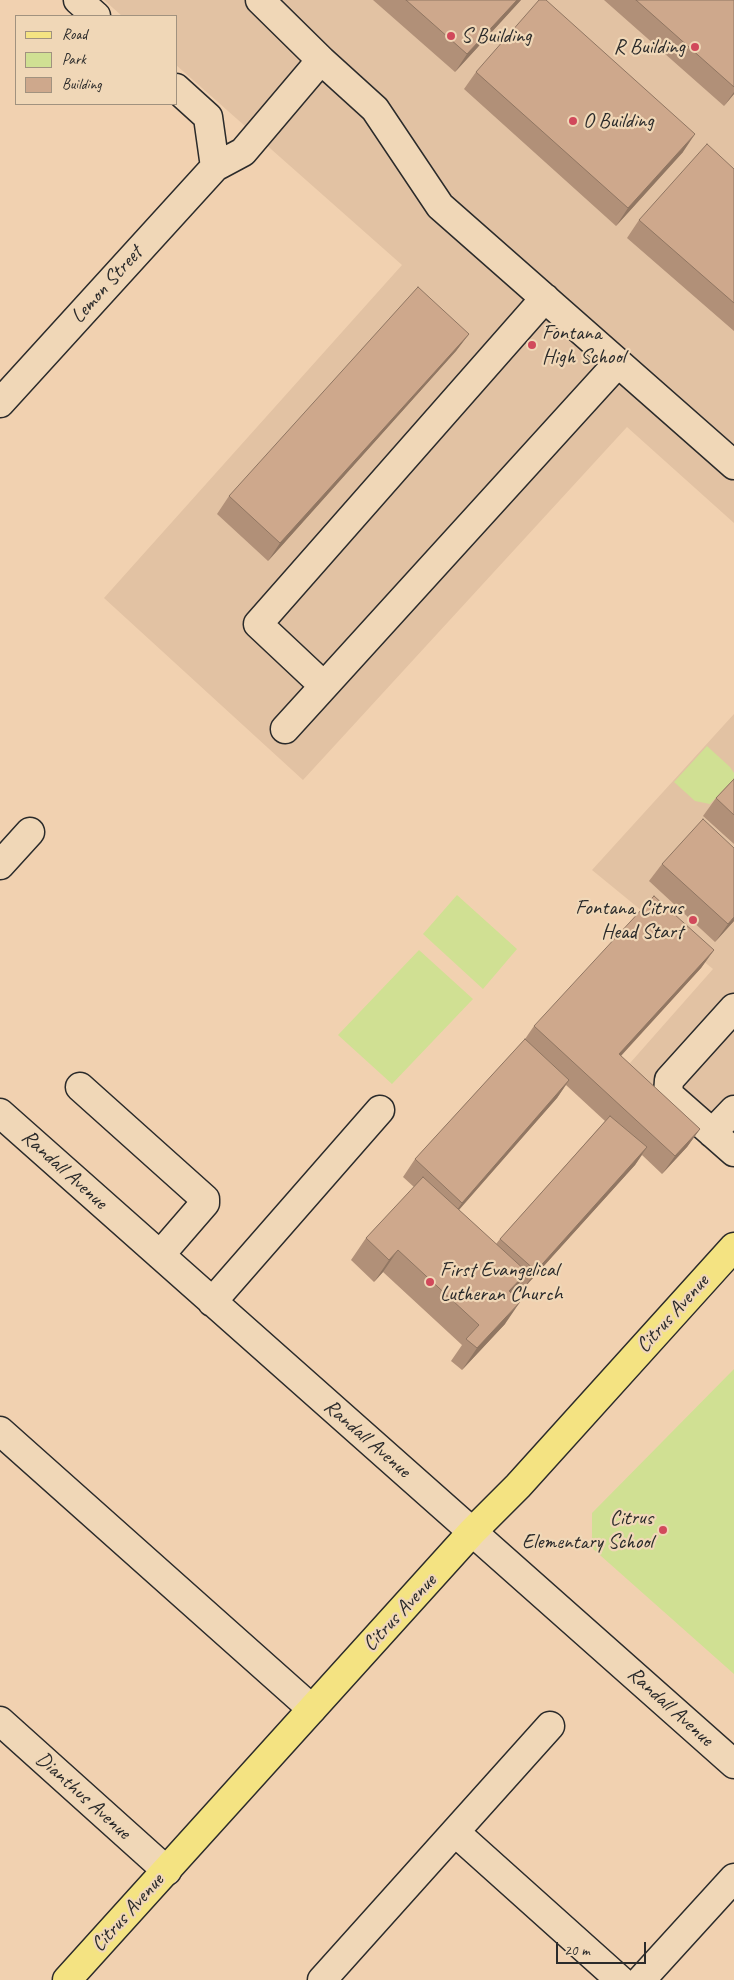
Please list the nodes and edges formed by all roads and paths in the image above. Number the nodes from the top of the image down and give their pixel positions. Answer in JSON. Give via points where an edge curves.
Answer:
{"nodes":[{"id":1,"x":78,"y":0,"type":"edge"},
{"id":2,"x":260,"y":0,"type":"edge"},
{"id":3,"x":95,"y":15,"type":"edge"},
{"id":4,"x":321,"y":60,"type":"junction"},
{"id":5,"x":178,"y":90,"type":"edge"},
{"id":6,"x":215,"y":168,"type":"junction"},
{"id":7,"x":545,"y":298,"type":"junction"},
{"id":8,"x":618,"y":363,"type":"junction"},
{"id":9,"x":0,"y":403,"type":"edge"},
{"id":10,"x":734,"y":466,"type":"edge"},
{"id":11,"x":324,"y":686,"type":"junction"},
{"id":12,"x":285,"y":730,"type":"dead end"},
{"id":13,"x":30,"y":832,"type":"dead end"},
{"id":14,"x":0,"y":865,"type":"edge"},
{"id":15,"x":734,"y":1008,"type":"edge"},
{"id":16,"x":80,"y":1087,"type":"dead end"},
{"id":17,"x":380,"y":1110,"type":"dead end"},
{"id":18,"x":734,"y":1110,"type":"edge"},
{"id":19,"x":0,"y":1113,"type":"edge"},
{"id":20,"x":712,"y":1133,"type":"junction"},
{"id":21,"x":734,"y":1152,"type":"edge"},
{"id":22,"x":734,"y":1247,"type":"edge"},
{"id":23,"x":160,"y":1255,"type":"junction"},
{"id":24,"x":212,"y":1302,"type":"junction"},
{"id":25,"x":0,"y":1431,"type":"edge"},
{"id":26,"x":472,"y":1532,"type":"junction"},
{"id":27,"x":312,"y":1708,"type":"junction"},
{"id":28,"x":0,"y":1721,"type":"edge"},
{"id":29,"x":550,"y":1726,"type":"dead end"},
{"id":30,"x":734,"y":1764,"type":"edge"},
{"id":31,"x":455,"y":1832,"type":"junction"},
{"id":32,"x":167,"y":1871,"type":"junction"},
{"id":33,"x":734,"y":1878,"type":"edge"},
{"id":34,"x":67,"y":1980,"type":"edge"},
{"id":35,"x":322,"y":1980,"type":"edge"},
{"id":36,"x":620,"y":1980,"type":"edge"},
{"id":37,"x":642,"y":1980,"type":"edge"}],
"edges":[{"from":1,"to":3,"type":"street"},
{"from":2,"to":4,"type":"street"},
{"from":4,"to":6,"type":"street","name":"Lemon Street","via":[[243,152]]},
{"from":4,"to":7,"type":"street","via":[[375,109],[440,206]]},
{"from":5,"to":6,"type":"street","via":[[208,117]]},
{"from":6,"to":9,"type":"street","name":"Lemon Street"},
{"from":7,"to":8,"type":"street"},
{"from":7,"to":11,"type":"street","via":[[258,624]]},
{"from":8,"to":10,"type":"street"},
{"from":8,"to":11,"type":"street"},
{"from":11,"to":12,"type":"street"},
{"from":13,"to":14,"type":"street"},
{"from":15,"to":20,"type":"street","via":[[669,1080],[668,1094]]},
{"from":16,"to":23,"type":"street","via":[[205,1199]]},
{"from":17,"to":24,"type":"street"},
{"from":18,"to":20,"type":"street"},
{"from":19,"to":23,"type":"street","name":"Randall Avenue"},
{"from":20,"to":21,"type":"street"},
{"from":22,"to":26,"type":"main road","name":"Citrus Avenue","via":[[518,1486]]},
{"from":23,"to":24,"type":"street","name":"Randall Avenue"},
{"from":24,"to":26,"type":"street","name":"Randall Avenue"},
{"from":25,"to":27,"type":"street"},
{"from":26,"to":27,"type":"main road","name":"Citrus Avenue"},
{"from":26,"to":30,"type":"street","name":"Randall Avenue"},
{"from":27,"to":32,"type":"main road","name":"Citrus Avenue"},
{"from":28,"to":32,"type":"street","name":"Dianthus Avenue"},
{"from":29,"to":31,"type":"street"},
{"from":31,"to":35,"type":"street"},
{"from":31,"to":36,"type":"street"},
{"from":32,"to":34,"type":"main road","name":"Citrus Avenue"},
{"from":33,"to":37,"type":"street"}]}
